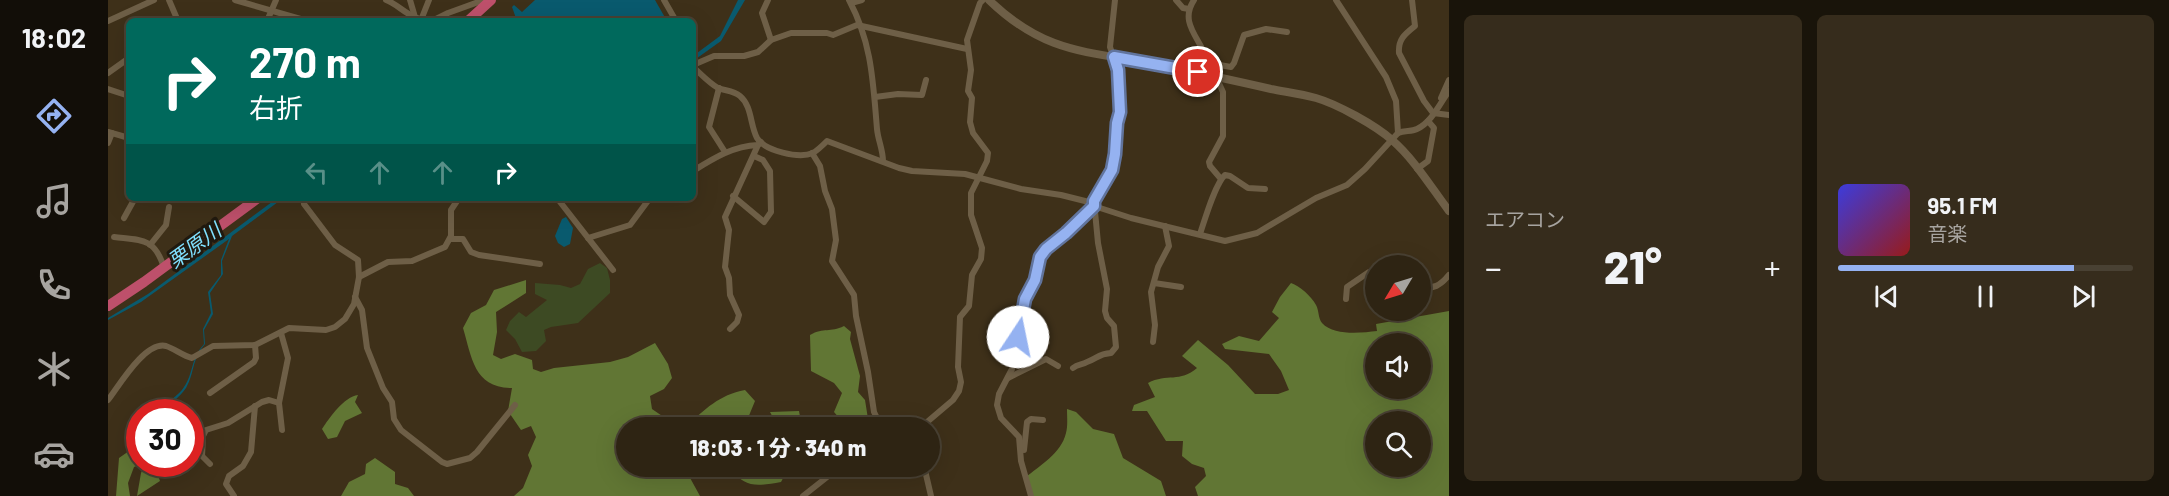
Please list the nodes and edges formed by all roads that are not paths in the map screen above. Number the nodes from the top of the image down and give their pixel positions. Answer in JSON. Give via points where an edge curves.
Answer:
{"nodes":[{"id":1,"x":154,"y":0,"type":"edge"},
{"id":2,"x":170,"y":0,"type":"edge"},
{"id":3,"x":235,"y":0,"type":"edge"},
{"id":4,"x":276,"y":0,"type":"edge"},
{"id":5,"x":386,"y":0,"type":"edge"},
{"id":6,"x":410,"y":0,"type":"edge"},
{"id":7,"x":429,"y":0,"type":"edge"},
{"id":8,"x":484,"y":0,"type":"edge"},
{"id":9,"x":491,"y":0,"type":"edge"},
{"id":10,"x":664,"y":0,"type":"edge"},
{"id":11,"x":768,"y":0,"type":"edge"},
{"id":12,"x":862,"y":0,"type":"edge"},
{"id":13,"x":983,"y":0,"type":"edge"},
{"id":14,"x":989,"y":0,"type":"edge"},
{"id":15,"x":1115,"y":0,"type":"edge"},
{"id":16,"x":1176,"y":0,"type":"edge"},
{"id":17,"x":1194,"y":0,"type":"edge"},
{"id":18,"x":1336,"y":0,"type":"edge"},
{"id":19,"x":1412,"y":0,"type":"edge"},
{"id":20,"x":850,"y":2,"type":"edge"},
{"id":21,"x":1189,"y":9,"type":"junction"},
{"id":22,"x":271,"y":10,"type":"junction"},
{"id":23,"x":177,"y":18,"type":"edge"},
{"id":24,"x":268,"y":18,"type":"edge"},
{"id":25,"x":297,"y":18,"type":"edge"},
{"id":26,"x":418,"y":18,"type":"edge"},
{"id":27,"x":419,"y":18,"type":"edge"},
{"id":28,"x":420,"y":18,"type":"edge"},
{"id":29,"x":438,"y":18,"type":"edge"},
{"id":30,"x":471,"y":18,"type":"edge"},
{"id":31,"x":674,"y":18,"type":"edge"},
{"id":32,"x":108,"y":21,"type":"edge"},
{"id":33,"x":860,"y":25,"type":"junction"},
{"id":34,"x":1287,"y":32,"type":"dead end"},
{"id":35,"x":771,"y":40,"type":"junction"},
{"id":36,"x":967,"y":48,"type":"junction"},
{"id":37,"x":1114,"y":57,"type":"junction"},
{"id":38,"x":126,"y":60,"type":"edge"},
{"id":39,"x":696,"y":65,"type":"edge"},
{"id":40,"x":1216,"y":65,"type":"junction"},
{"id":41,"x":696,"y":69,"type":"edge"},
{"id":42,"x":108,"y":73,"type":"edge"},
{"id":43,"x":1216,"y":77,"type":"junction"},
{"id":44,"x":926,"y":80,"type":"dead end"},
{"id":45,"x":1449,"y":80,"type":"edge"},
{"id":46,"x":719,"y":88,"type":"junction"},
{"id":47,"x":108,"y":89,"type":"edge"},
{"id":48,"x":126,"y":95,"type":"edge"},
{"id":49,"x":1446,"y":96,"type":"edge"},
{"id":50,"x":875,"y":97,"type":"junction"},
{"id":51,"x":1433,"y":113,"type":"junction"},
{"id":52,"x":1449,"y":115,"type":"edge"},
{"id":53,"x":1428,"y":122,"type":"junction"},
{"id":54,"x":110,"y":132,"type":"edge"},
{"id":55,"x":1398,"y":133,"type":"junction"},
{"id":56,"x":126,"y":137,"type":"edge"},
{"id":57,"x":1392,"y":140,"type":"junction"},
{"id":58,"x":108,"y":143,"type":"edge"},
{"id":59,"x":760,"y":143,"type":"junction"},
{"id":60,"x":725,"y":152,"type":"junction"},
{"id":61,"x":812,"y":153,"type":"junction"},
{"id":62,"x":754,"y":156,"type":"junction"},
{"id":63,"x":883,"y":161,"type":"junction"},
{"id":64,"x":696,"y":169,"type":"edge"},
{"id":65,"x":1417,"y":169,"type":"junction"},
{"id":66,"x":977,"y":178,"type":"junction"},
{"id":67,"x":1221,"y":179,"type":"junction"},
{"id":68,"x":1265,"y":189,"type":"dead end"},
{"id":69,"x":733,"y":196,"type":"junction"},
{"id":70,"x":133,"y":201,"type":"edge"},
{"id":71,"x":254,"y":201,"type":"edge"},
{"id":72,"x":304,"y":201,"type":"edge"},
{"id":73,"x":457,"y":201,"type":"edge"},
{"id":74,"x":559,"y":201,"type":"edge"},
{"id":75,"x":648,"y":201,"type":"edge"},
{"id":76,"x":1094,"y":206,"type":"junction"},
{"id":77,"x":169,"y":207,"type":"dead end"},
{"id":78,"x":1449,"y":211,"type":"edge"},
{"id":79,"x":124,"y":218,"type":"dead end"},
{"id":80,"x":1165,"y":226,"type":"junction"},
{"id":81,"x":1200,"y":234,"type":"junction"},
{"id":82,"x":114,"y":237,"type":"dead end"},
{"id":83,"x":588,"y":238,"type":"junction"},
{"id":84,"x":450,"y":239,"type":"junction"},
{"id":85,"x":150,"y":245,"type":"junction"},
{"id":86,"x":540,"y":264,"type":"dead end"},
{"id":87,"x":164,"y":268,"type":"junction"},
{"id":88,"x":613,"y":270,"type":"dead end"},
{"id":89,"x":1365,"y":275,"type":"edge"},
{"id":90,"x":1449,"y":276,"type":"edge"},
{"id":91,"x":359,"y":277,"type":"junction"},
{"id":92,"x":1154,"y":283,"type":"junction"},
{"id":93,"x":1181,"y":287,"type":"dead end"},
{"id":94,"x":1431,"y":288,"type":"edge"},
{"id":95,"x":355,"y":297,"type":"junction"},
{"id":96,"x":1347,"y":299,"type":"dead end"},
{"id":97,"x":108,"y":306,"type":"edge"},
{"id":98,"x":730,"y":329,"type":"dead end"},
{"id":99,"x":281,"y":333,"type":"junction"},
{"id":100,"x":1153,"y":342,"type":"dead end"},
{"id":101,"x":255,"y":345,"type":"junction"},
{"id":102,"x":1058,"y":366,"type":"dead end"},
{"id":103,"x":1073,"y":368,"type":"dead end"},
{"id":104,"x":1008,"y":378,"type":"junction"},
{"id":105,"x":210,"y":393,"type":"dead end"},
{"id":106,"x":108,"y":400,"type":"edge"},
{"id":107,"x":279,"y":404,"type":"junction"},
{"id":108,"x":515,"y":405,"type":"dead end"},
{"id":109,"x":255,"y":406,"type":"junction"},
{"id":110,"x":876,"y":417,"type":"edge"},
{"id":111,"x":933,"y":417,"type":"edge"},
{"id":112,"x":1043,"y":420,"type":"dead end"},
{"id":113,"x":282,"y":430,"type":"dead end"},
{"id":114,"x":210,"y":464,"type":"dead end"},
{"id":115,"x":1024,"y":466,"type":"junction"},
{"id":116,"x":828,"y":477,"type":"edge"},
{"id":117,"x":927,"y":477,"type":"edge"},
{"id":118,"x":234,"y":496,"type":"edge"},
{"id":119,"x":803,"y":496,"type":"edge"},
{"id":120,"x":931,"y":496,"type":"edge"},
{"id":121,"x":1031,"y":496,"type":"edge"}],
"edges":[{"from":1,"to":32,"type":"street"},
{"from":2,"to":23,"type":"street"},
{"from":3,"to":22,"type":"street"},
{"from":4,"to":22,"type":"street"},
{"from":5,"to":26,"type":"street"},
{"from":6,"to":27,"type":"street"},
{"from":7,"to":28,"type":"street"},
{"from":8,"to":29,"type":"street"},
{"from":9,"to":30,"type":"highway"},
{"from":10,"to":31,"type":"street"},
{"from":11,"to":35,"type":"street","via":[[762,13]]},
{"from":12,"to":20,"type":"street"},
{"from":13,"to":36,"type":"street"},
{"from":14,"to":37,"type":"street","via":[[1034,35],[1062,47]]},
{"from":15,"to":37,"type":"street","via":[[1110,46]]},
{"from":16,"to":21,"type":"street"},
{"from":17,"to":21,"type":"street"},
{"from":18,"to":55,"type":"street","via":[[1386,77],[1396,101]]},
{"from":19,"to":51,"type":"street","via":[[1415,26],[1402,36],[1399,53]]},
{"from":20,"to":33,"type":"street"},
{"from":21,"to":40,"type":"street","via":[[1190,27],[1208,63]]},
{"from":22,"to":24,"type":"street"},
{"from":22,"to":25,"type":"street"},
{"from":33,"to":35,"type":"street","via":[[833,35],[791,33]]},
{"from":33,"to":36,"type":"street"},
{"from":33,"to":50,"type":"street","via":[[871,59]]},
{"from":34,"to":40,"type":"street","via":[[1266,29],[1244,35],[1231,67]]},
{"from":35,"to":39,"type":"street","via":[[758,52],[714,56]]},
{"from":36,"to":66,"type":"street","via":[[971,70],[970,122],[973,134],[988,153]]},
{"from":37,"to":43,"type":"street"},
{"from":37,"to":76,"type":"street","via":[[1120,112],[1115,154],[1112,170]]},
{"from":38,"to":42,"type":"street"},
{"from":40,"to":43,"type":"street"},
{"from":41,"to":46,"type":"street"},
{"from":43,"to":57,"type":"street","via":[[1318,99],[1366,122]]},
{"from":43,"to":67,"type":"street","via":[[1223,92],[1223,136],[1209,162]]},
{"from":44,"to":50,"type":"street","via":[[922,95]]},
{"from":45,"to":49,"type":"street","via":[[1440,98]]},
{"from":46,"to":59,"type":"street","via":[[732,91],[745,102]]},
{"from":46,"to":60,"type":"street","via":[[710,127]]},
{"from":47,"to":48,"type":"street"},
{"from":49,"to":51,"type":"street"},
{"from":50,"to":63,"type":"street"},
{"from":51,"to":52,"type":"street"},
{"from":51,"to":53,"type":"street"},
{"from":53,"to":55,"type":"street"},
{"from":53,"to":65,"type":"street","via":[[1434,128],[1428,161]]},
{"from":54,"to":56,"type":"street"},
{"from":54,"to":58,"type":"street"},
{"from":55,"to":57,"type":"street"},
{"from":57,"to":65,"type":"street"},
{"from":57,"to":81,"type":"street","via":[[1347,185],[1316,198],[1257,233],[1225,241]]},
{"from":59,"to":60,"type":"street"},
{"from":59,"to":61,"type":"street","via":[[798,156]]},
{"from":59,"to":62,"type":"street"},
{"from":60,"to":64,"type":"street"},
{"from":61,"to":63,"type":"street","via":[[827,141]]},
{"from":61,"to":110,"type":"street","via":[[820,166],[832,210],[836,240],[832,261],[854,294]]},
{"from":62,"to":69,"type":"street"},
{"from":62,"to":69,"type":"street","via":[[763,160],[770,171],[771,212],[764,222]]},
{"from":63,"to":66,"type":"street","via":[[912,171]]},
{"from":65,"to":78,"type":"street"},
{"from":66,"to":76,"type":"street","via":[[1062,195]]},
{"from":66,"to":111,"type":"street","via":[[970,204],[982,248],[972,275],[969,306],[960,317],[961,382],[953,400]]},
{"from":67,"to":68,"type":"street","via":[[1230,176],[1248,188]]},
{"from":67,"to":81,"type":"street"},
{"from":69,"to":98,"type":"street","via":[[725,217],[729,230],[725,267],[730,295],[739,315]]},
{"from":70,"to":79,"type":"street"},
{"from":71,"to":87,"type":"highway"},
{"from":72,"to":91,"type":"street","via":[[334,245],[358,261]]},
{"from":73,"to":84,"type":"street","via":[[450,210]]},
{"from":74,"to":83,"type":"street"},
{"from":75,"to":83,"type":"street","via":[[630,225]]},
{"from":76,"to":80,"type":"street"},
{"from":76,"to":103,"type":"street","via":[[1107,289],[1105,311],[1114,326],[1116,347],[1111,353],[1098,354],[1090,362]]},
{"from":76,"to":104,"type":"street","via":[[1040,257],[1035,280],[1025,299]]},
{"from":77,"to":85,"type":"street","via":[[166,225]]},
{"from":80,"to":81,"type":"street"},
{"from":80,"to":92,"type":"street","via":[[1169,246]]},
{"from":82,"to":85,"type":"street","via":[[142,239]]},
{"from":83,"to":88,"type":"street"},
{"from":84,"to":86,"type":"street","via":[[463,239],[471,252],[479,255]]},
{"from":84,"to":91,"type":"street","via":[[445,247],[419,258],[388,262]]},
{"from":85,"to":87,"type":"street"},
{"from":87,"to":97,"type":"highway"},
{"from":89,"to":96,"type":"street","via":[[1347,287]]},
{"from":90,"to":94,"type":"street"},
{"from":91,"to":95,"type":"street"},
{"from":92,"to":93,"type":"street"},
{"from":92,"to":100,"type":"street"},
{"from":95,"to":99,"type":"street","via":[[350,312],[335,327],[289,328]]},
{"from":95,"to":108,"type":"street","via":[[362,310],[368,348],[392,402],[394,419],[401,430],[442,462],[470,458]]},
{"from":99,"to":101,"type":"street"},
{"from":99,"to":107,"type":"street","via":[[288,358]]},
{"from":101,"to":105,"type":"street","via":[[254,362]]},
{"from":101,"to":106,"type":"street","via":[[213,346],[194,358],[158,346],[136,362]]},
{"from":102,"to":104,"type":"street","via":[[1046,359]]},
{"from":104,"to":115,"type":"street","via":[[997,405],[1001,418],[1019,437]]},
{"from":107,"to":109,"type":"street","via":[[269,400]]},
{"from":107,"to":113,"type":"street"},
{"from":109,"to":114,"type":"street","via":[[228,423],[206,430],[202,456]]},
{"from":109,"to":118,"type":"street","via":[[251,452],[226,484]]},
{"from":112,"to":115,"type":"street","via":[[1027,422]]},
{"from":115,"to":121,"type":"street"},
{"from":116,"to":119,"type":"street"},
{"from":117,"to":120,"type":"street"}]}
